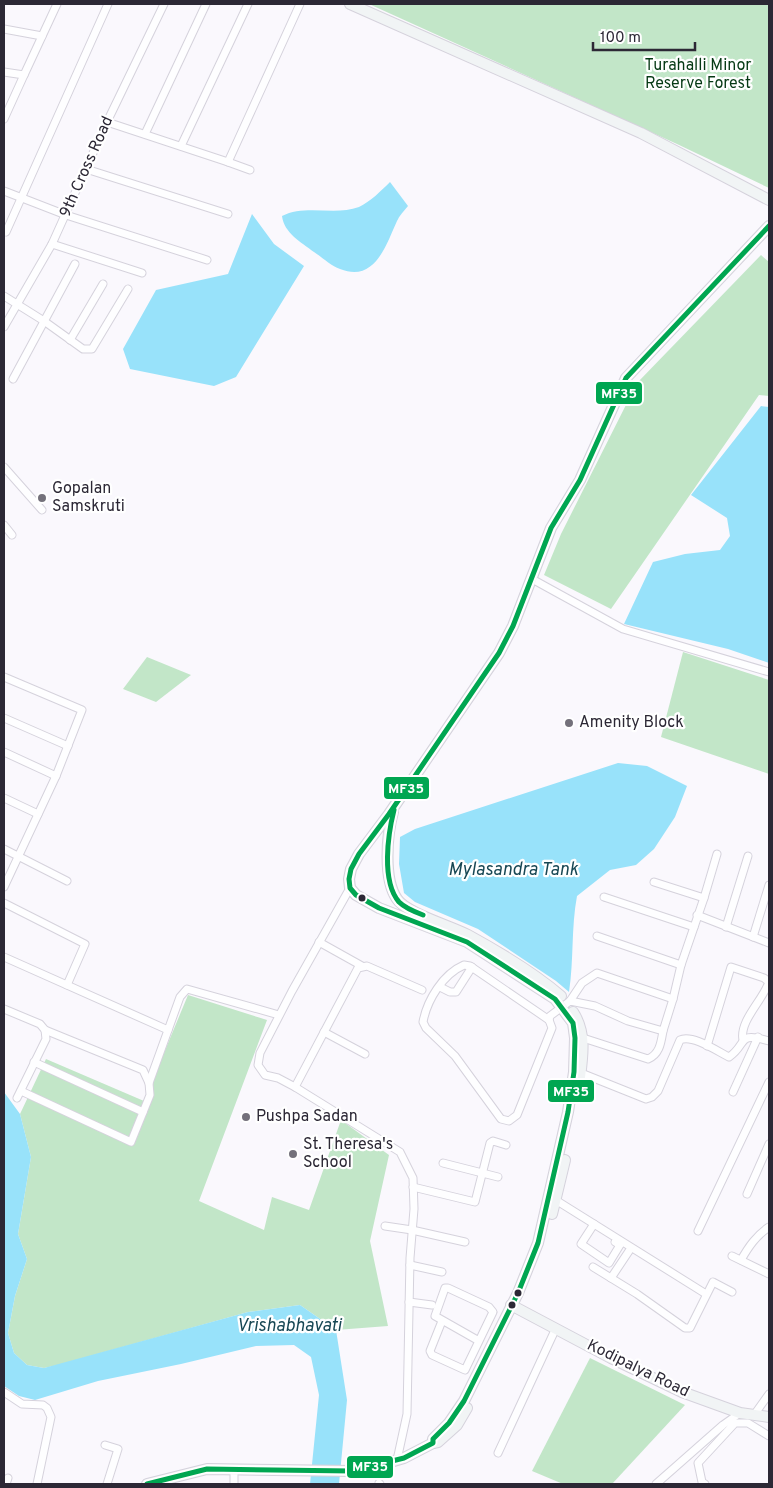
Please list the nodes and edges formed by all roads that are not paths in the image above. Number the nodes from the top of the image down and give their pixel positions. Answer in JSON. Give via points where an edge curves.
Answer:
{"nodes":[{"id":1,"x":57,"y":4,"type":"edge"},
{"id":2,"x":108,"y":4,"type":"edge"},
{"id":3,"x":164,"y":4,"type":"edge"},
{"id":4,"x":206,"y":4,"type":"edge"},
{"id":5,"x":248,"y":4,"type":"edge"},
{"id":6,"x":300,"y":4,"type":"edge"},
{"id":7,"x":350,"y":4,"type":"edge"},
{"id":8,"x":4,"y":29,"type":"edge"},
{"id":9,"x":42,"y":36,"type":"junction"},
{"id":10,"x":4,"y":72,"type":"edge"},
{"id":11,"x":24,"y":75,"type":"junction"},
{"id":12,"x":4,"y":119,"type":"edge"},
{"id":13,"x":107,"y":122,"type":"junction"},
{"id":14,"x":145,"y":134,"type":"junction"},
{"id":15,"x":181,"y":146,"type":"junction"},
{"id":16,"x":228,"y":162,"type":"junction"},
{"id":17,"x":86,"y":169,"type":"junction"},
{"id":18,"x":250,"y":170,"type":"dead end"},
{"id":19,"x":4,"y":191,"type":"edge"},
{"id":20,"x":21,"y":197,"type":"junction"},
{"id":21,"x":769,"y":200,"type":"edge"},
{"id":22,"x":228,"y":214,"type":"dead end"},
{"id":23,"x":66,"y":215,"type":"junction"},
{"id":24,"x":769,"y":226,"type":"edge"},
{"id":25,"x":4,"y":231,"type":"edge"},
{"id":26,"x":52,"y":244,"type":"junction"},
{"id":27,"x":207,"y":260,"type":"dead end"},
{"id":28,"x":75,"y":264,"type":"dead end"},
{"id":29,"x":142,"y":273,"type":"dead end"},
{"id":30,"x":103,"y":284,"type":"dead end"},
{"id":31,"x":128,"y":289,"type":"dead end"},
{"id":32,"x":4,"y":296,"type":"edge"},
{"id":33,"x":18,"y":304,"type":"junction"},
{"id":34,"x":44,"y":320,"type":"junction"},
{"id":35,"x":4,"y":327,"type":"edge"},
{"id":36,"x":70,"y":340,"type":"junction"},
{"id":37,"x":13,"y":379,"type":"dead end"},
{"id":38,"x":4,"y":466,"type":"edge"},
{"id":39,"x":42,"y":510,"type":"dead end"},
{"id":40,"x":4,"y":525,"type":"edge"},
{"id":41,"x":12,"y":535,"type":"dead end"},
{"id":42,"x":532,"y":580,"type":"junction"},
{"id":43,"x":769,"y":672,"type":"edge"},
{"id":44,"x":4,"y":677,"type":"edge"},
{"id":45,"x":4,"y":718,"type":"edge"},
{"id":46,"x":68,"y":746,"type":"junction"},
{"id":47,"x":4,"y":752,"type":"edge"},
{"id":48,"x":56,"y":776,"type":"junction"},
{"id":49,"x":4,"y":798,"type":"edge"},
{"id":50,"x":397,"y":802,"type":"junction"},
{"id":51,"x":38,"y":814,"type":"junction"},
{"id":52,"x":4,"y":849,"type":"edge"},
{"id":53,"x":717,"y":854,"type":"dead end"},
{"id":54,"x":18,"y":855,"type":"junction"},
{"id":55,"x":748,"y":856,"type":"dead end"},
{"id":56,"x":67,"y":881,"type":"dead end"},
{"id":57,"x":654,"y":882,"type":"dead end"},
{"id":58,"x":769,"y":885,"type":"edge"},
{"id":59,"x":4,"y":887,"type":"edge"},
{"id":60,"x":350,"y":888,"type":"junction"},
{"id":61,"x":604,"y":897,"type":"dead end"},
{"id":62,"x":704,"y":898,"type":"junction"},
{"id":63,"x":4,"y":903,"type":"edge"},
{"id":64,"x":697,"y":915,"type":"junction"},
{"id":65,"x":694,"y":927,"type":"junction"},
{"id":66,"x":726,"y":927,"type":"junction"},
{"id":67,"x":597,"y":936,"type":"dead end"},
{"id":68,"x":753,"y":937,"type":"junction"},
{"id":69,"x":319,"y":942,"type":"junction"},
{"id":70,"x":769,"y":943,"type":"edge"},
{"id":71,"x":4,"y":957,"type":"edge"},
{"id":72,"x":681,"y":965,"type":"junction"},
{"id":73,"x":362,"y":966,"type":"junction"},
{"id":74,"x":472,"y":967,"type":"junction"},
{"id":75,"x":67,"y":985,"type":"junction"},
{"id":76,"x":440,"y":987,"type":"junction"},
{"id":77,"x":422,"y":990,"type":"dead end"},
{"id":78,"x":673,"y":999,"type":"junction"},
{"id":79,"x":566,"y":1004,"type":"junction"},
{"id":80,"x":4,"y":1009,"type":"edge"},
{"id":81,"x":280,"y":1015,"type":"junction"},
{"id":82,"x":549,"y":1020,"type":"junction"},
{"id":83,"x":46,"y":1030,"type":"junction"},
{"id":84,"x":168,"y":1030,"type":"junction"},
{"id":85,"x":664,"y":1031,"type":"junction"},
{"id":86,"x":324,"y":1032,"type":"junction"},
{"id":87,"x":758,"y":1037,"type":"junction"},
{"id":88,"x":583,"y":1038,"type":"junction"},
{"id":89,"x":742,"y":1040,"type":"junction"},
{"id":90,"x":769,"y":1040,"type":"edge"},
{"id":91,"x":707,"y":1046,"type":"junction"},
{"id":92,"x":365,"y":1054,"type":"dead end"},
{"id":93,"x":34,"y":1062,"type":"junction"},
{"id":94,"x":580,"y":1073,"type":"junction"},
{"id":95,"x":769,"y":1082,"type":"edge"},
{"id":96,"x":149,"y":1083,"type":"junction"},
{"id":97,"x":296,"y":1087,"type":"junction"},
{"id":98,"x":21,"y":1090,"type":"junction"},
{"id":99,"x":733,"y":1092,"type":"dead end"},
{"id":100,"x":17,"y":1098,"type":"dead end"},
{"id":101,"x":143,"y":1112,"type":"junction"},
{"id":102,"x":769,"y":1144,"type":"edge"},
{"id":103,"x":506,"y":1145,"type":"dead end"},
{"id":104,"x":443,"y":1163,"type":"dead end"},
{"id":105,"x":482,"y":1173,"type":"junction"},
{"id":106,"x":498,"y":1177,"type":"dead end"},
{"id":107,"x":413,"y":1187,"type":"junction"},
{"id":108,"x":747,"y":1194,"type":"dead end"},
{"id":109,"x":553,"y":1199,"type":"junction"},
{"id":110,"x":593,"y":1225,"type":"junction"},
{"id":111,"x":385,"y":1226,"type":"dead end"},
{"id":112,"x":769,"y":1227,"type":"edge"},
{"id":113,"x":412,"y":1230,"type":"junction"},
{"id":114,"x":698,"y":1231,"type":"dead end"},
{"id":115,"x":465,"y":1242,"type":"dead end"},
{"id":116,"x":631,"y":1248,"type":"junction"},
{"id":117,"x":732,"y":1256,"type":"dead end"},
{"id":118,"x":741,"y":1260,"type":"junction"},
{"id":119,"x":410,"y":1265,"type":"junction"},
{"id":120,"x":593,"y":1267,"type":"dead end"},
{"id":121,"x":442,"y":1272,"type":"dead end"},
{"id":122,"x":769,"y":1274,"type":"edge"},
{"id":123,"x":612,"y":1278,"type":"junction"},
{"id":124,"x":732,"y":1292,"type":"dead end"},
{"id":125,"x":706,"y":1294,"type":"junction"},
{"id":126,"x":409,"y":1302,"type":"junction"},
{"id":127,"x":432,"y":1305,"type":"dead end"},
{"id":128,"x":513,"y":1306,"type":"junction"},
{"id":129,"x":442,"y":1322,"type":"junction"},
{"id":130,"x":556,"y":1328,"type":"junction"},
{"id":131,"x":479,"y":1340,"type":"junction"},
{"id":132,"x":492,"y":1346,"type":"junction"},
{"id":133,"x":4,"y":1392,"type":"edge"},
{"id":134,"x":769,"y":1394,"type":"edge"},
{"id":135,"x":740,"y":1413,"type":"junction"},
{"id":136,"x":754,"y":1415,"type":"junction"},
{"id":137,"x":769,"y":1417,"type":"edge"},
{"id":138,"x":769,"y":1436,"type":"edge"},
{"id":139,"x":433,"y":1443,"type":"junction"},
{"id":140,"x":105,"y":1445,"type":"dead end"},
{"id":141,"x":498,"y":1453,"type":"dead end"},
{"id":142,"x":397,"y":1460,"type":"junction"},
{"id":143,"x":234,"y":1469,"type":"junction"},
{"id":144,"x":36,"y":1484,"type":"edge"},
{"id":145,"x":107,"y":1484,"type":"edge"},
{"id":146,"x":147,"y":1484,"type":"edge"},
{"id":147,"x":234,"y":1484,"type":"edge"},
{"id":148,"x":656,"y":1484,"type":"edge"},
{"id":149,"x":706,"y":1484,"type":"edge"}],
"edges":[{"from":1,"to":9,"type":"street"},
{"from":2,"to":20,"type":"street"},
{"from":3,"to":13,"type":"street","name":"9th Cross Road"},
{"from":4,"to":14,"type":"street"},
{"from":5,"to":15,"type":"street"},
{"from":6,"to":16,"type":"street"},
{"from":7,"to":21,"type":"main road","via":[[641,133]]},
{"from":8,"to":9,"type":"street"},
{"from":9,"to":11,"type":"street"},
{"from":10,"to":11,"type":"street"},
{"from":11,"to":12,"type":"street"},
{"from":13,"to":14,"type":"street"},
{"from":13,"to":17,"type":"street","name":"9th Cross Road"},
{"from":14,"to":15,"type":"street"},
{"from":15,"to":16,"type":"street"},
{"from":16,"to":18,"type":"street"},
{"from":17,"to":22,"type":"street"},
{"from":17,"to":23,"type":"street","name":"9th Cross Road"},
{"from":19,"to":20,"type":"street"},
{"from":20,"to":23,"type":"street"},
{"from":20,"to":25,"type":"street"},
{"from":23,"to":26,"type":"street","name":"9th Cross Road"},
{"from":23,"to":27,"type":"street"},
{"from":24,"to":42,"type":"main road","via":[[626,378],[580,480],[551,528]]},
{"from":26,"to":29,"type":"street"},
{"from":26,"to":33,"type":"street","name":"9th Cross Road"},
{"from":28,"to":34,"type":"street"},
{"from":30,"to":36,"type":"street"},
{"from":31,"to":36,"type":"street","via":[[92,349],[84,349]]},
{"from":32,"to":33,"type":"street"},
{"from":33,"to":34,"type":"street"},
{"from":33,"to":35,"type":"street","name":"9th Cross Road"},
{"from":34,"to":36,"type":"street"},
{"from":34,"to":37,"type":"street"},
{"from":38,"to":39,"type":"street"},
{"from":40,"to":41,"type":"street"},
{"from":42,"to":43,"type":"street","via":[[623,629]]},
{"from":42,"to":50,"type":"main road","via":[[499,652]]},
{"from":44,"to":46,"type":"street","via":[[82,710]]},
{"from":45,"to":46,"type":"street"},
{"from":46,"to":48,"type":"street"},
{"from":47,"to":48,"type":"street"},
{"from":48,"to":51,"type":"street"},
{"from":49,"to":51,"type":"street"},
{"from":50,"to":60,"type":"main road","via":[[359,854],[351,870]]},
{"from":50,"to":79,"type":"main road","via":[[389,834],[388,855],[396,898],[412,910],[488,946],[542,980]]},
{"from":51,"to":54,"type":"street"},
{"from":52,"to":54,"type":"street"},
{"from":53,"to":62,"type":"street"},
{"from":54,"to":56,"type":"street"},
{"from":54,"to":59,"type":"street"},
{"from":55,"to":66,"type":"street"},
{"from":57,"to":62,"type":"street"},
{"from":58,"to":68,"type":"street"},
{"from":60,"to":69,"type":"street"},
{"from":60,"to":79,"type":"main road","via":[[379,908],[466,942]]},
{"from":61,"to":65,"type":"street"},
{"from":62,"to":64,"type":"street"},
{"from":63,"to":75,"type":"street","via":[[85,944]]},
{"from":64,"to":65,"type":"street"},
{"from":64,"to":66,"type":"street"},
{"from":65,"to":72,"type":"street"},
{"from":66,"to":68,"type":"street"},
{"from":67,"to":72,"type":"street"},
{"from":68,"to":70,"type":"street"},
{"from":69,"to":73,"type":"street"},
{"from":69,"to":81,"type":"street"},
{"from":71,"to":75,"type":"street"},
{"from":72,"to":78,"type":"street"},
{"from":73,"to":77,"type":"street"},
{"from":73,"to":86,"type":"street","via":[[354,973]]},
{"from":74,"to":76,"type":"street","via":[[464,965],[457,968]]},
{"from":74,"to":76,"type":"street","via":[[456,992]]},
{"from":74,"to":82,"type":"street"},
{"from":75,"to":84,"type":"street"},
{"from":76,"to":82,"type":"street","via":[[423,1022],[455,1056],[501,1119],[510,1121],[517,1115],[552,1028]]},
{"from":78,"to":79,"type":"street","via":[[597,973],[582,983]]},
{"from":78,"to":85,"type":"street"},
{"from":79,"to":82,"type":"street"},
{"from":79,"to":85,"type":"street","via":[[595,1006],[628,1021]]},
{"from":79,"to":88,"type":"main road","via":[[580,1024]]},
{"from":79,"to":109,"type":"main road","via":[[575,1038],[575,1064]]},
{"from":80,"to":83,"type":"street","via":[[40,1024]]},
{"from":81,"to":84,"type":"street","via":[[187,989],[180,997]]},
{"from":81,"to":97,"type":"street","via":[[260,1053],[258,1065],[265,1075]]},
{"from":83,"to":93,"type":"street","via":[[46,1039]]},
{"from":83,"to":96,"type":"street","via":[[143,1070]]},
{"from":84,"to":96,"type":"street"},
{"from":85,"to":88,"type":"street","via":[[655,1056],[648,1059]]},
{"from":86,"to":92,"type":"street"},
{"from":86,"to":97,"type":"street"},
{"from":87,"to":89,"type":"street"},
{"from":87,"to":90,"type":"street"},
{"from":87,"to":99,"type":"street"},
{"from":88,"to":94,"type":"main road"},
{"from":89,"to":91,"type":"street","via":[[729,1057]]},
{"from":89,"to":91,"type":"street","via":[[747,1022],[769,982],[731,967]]},
{"from":91,"to":94,"type":"street","via":[[685,1038],[680,1040],[658,1091],[652,1097],[646,1098]]},
{"from":93,"to":98,"type":"street"},
{"from":93,"to":101,"type":"street"},
{"from":94,"to":109,"type":"main road","via":[[574,1114]]},
{"from":95,"to":114,"type":"street"},
{"from":96,"to":101,"type":"street","via":[[150,1095]]},
{"from":97,"to":107,"type":"street","via":[[400,1152],[413,1178]]},
{"from":98,"to":100,"type":"street"},
{"from":98,"to":101,"type":"street","via":[[131,1142]]},
{"from":102,"to":108,"type":"street"},
{"from":103,"to":105,"type":"street","via":[[490,1143]]},
{"from":104,"to":105,"type":"street"},
{"from":105,"to":106,"type":"street"},
{"from":105,"to":107,"type":"street","via":[[475,1202]]},
{"from":107,"to":113,"type":"street"},
{"from":109,"to":110,"type":"street"},
{"from":109,"to":128,"type":"main road"},
{"from":110,"to":110,"type":"street","via":[[581,1244],[609,1263],[620,1245]]},
{"from":110,"to":116,"type":"street"},
{"from":111,"to":113,"type":"street"},
{"from":112,"to":118,"type":"street","via":[[749,1245]]},
{"from":113,"to":115,"type":"street"},
{"from":113,"to":119,"type":"street"},
{"from":116,"to":123,"type":"street"},
{"from":116,"to":125,"type":"street"},
{"from":117,"to":118,"type":"street"},
{"from":118,"to":122,"type":"street"},
{"from":119,"to":121,"type":"street"},
{"from":119,"to":126,"type":"street"},
{"from":120,"to":123,"type":"street"},
{"from":123,"to":125,"type":"street","via":[[685,1328],[690,1328]]},
{"from":124,"to":125,"type":"street","via":[[713,1282]]},
{"from":126,"to":127,"type":"street"},
{"from":126,"to":142,"type":"street","via":[[407,1414]]},
{"from":128,"to":130,"type":"main road","name":"Kodipalya Road"},
{"from":128,"to":132,"type":"main road"},
{"from":128,"to":139,"type":"main road","via":[[474,1395],[457,1425]]},
{"from":129,"to":131,"type":"street"},
{"from":129,"to":131,"type":"street","via":[[430,1351],[432,1355],[465,1370]]},
{"from":129,"to":131,"type":"street","via":[[435,1313],[445,1288],[448,1288],[492,1309]]},
{"from":130,"to":135,"type":"main road","name":"Kodipalya Road","via":[[682,1392]]},
{"from":130,"to":141,"type":"street"},
{"from":131,"to":132,"type":"street"},
{"from":132,"to":139,"type":"main road","via":[[464,1401]]},
{"from":133,"to":144,"type":"street","via":[[22,1404],[44,1405],[50,1413]]},
{"from":134,"to":136,"type":"street"},
{"from":135,"to":136,"type":"main road","name":"Kodipalya Road"},
{"from":135,"to":148,"type":"street"},
{"from":136,"to":137,"type":"main road","name":"Kodipalya Road"},
{"from":138,"to":149,"type":"street","via":[[748,1423],[735,1424],[698,1463],[702,1482]]},
{"from":139,"to":142,"type":"main road"},
{"from":140,"to":145,"type":"street","via":[[118,1449]]},
{"from":142,"to":143,"type":"main road","via":[[352,1471]]},
{"from":143,"to":146,"type":"main road","via":[[207,1469]]},
{"from":143,"to":147,"type":"street"}]}
